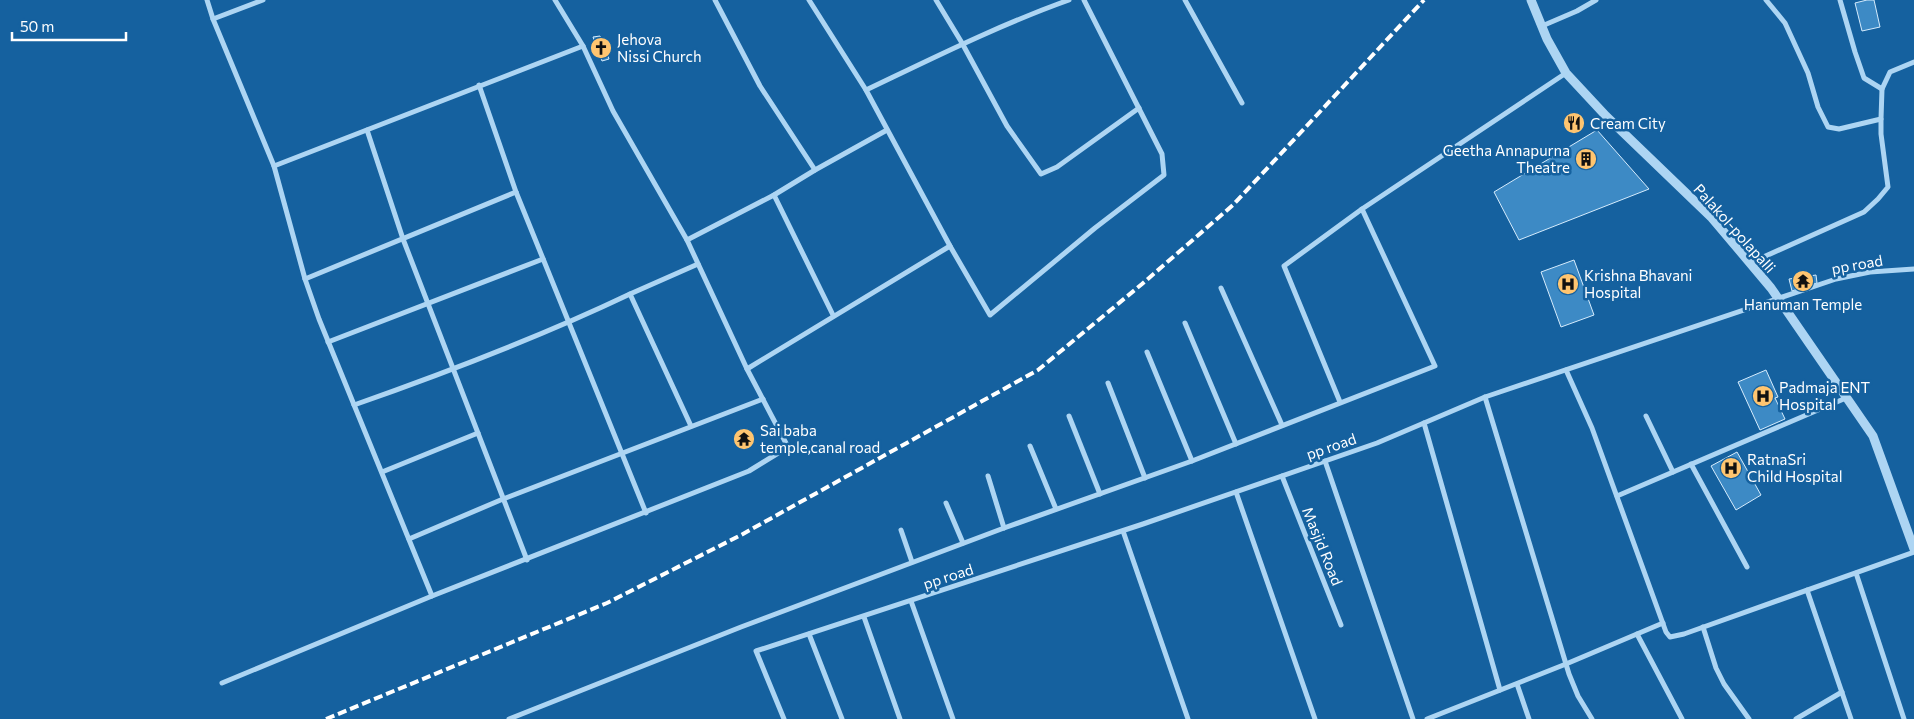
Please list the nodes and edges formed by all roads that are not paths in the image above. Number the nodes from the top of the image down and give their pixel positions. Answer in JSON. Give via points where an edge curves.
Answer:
{"nodes":[{"id":1,"x":207,"y":0,"type":"edge"},
{"id":2,"x":263,"y":0,"type":"edge"},
{"id":3,"x":555,"y":0,"type":"edge"},
{"id":4,"x":715,"y":0,"type":"edge"},
{"id":5,"x":809,"y":0,"type":"edge"},
{"id":6,"x":936,"y":0,"type":"edge"},
{"id":7,"x":1069,"y":0,"type":"edge"},
{"id":8,"x":1084,"y":0,"type":"edge"},
{"id":9,"x":1185,"y":0,"type":"edge"},
{"id":10,"x":1531,"y":0,"type":"edge"},
{"id":11,"x":1596,"y":0,"type":"edge"},
{"id":12,"x":1766,"y":0,"type":"edge"},
{"id":13,"x":1840,"y":0,"type":"edge"},
{"id":14,"x":213,"y":19,"type":"junction"},
{"id":15,"x":1542,"y":26,"type":"junction"},
{"id":16,"x":962,"y":43,"type":"junction"},
{"id":17,"x":583,"y":46,"type":"junction"},
{"id":18,"x":1914,"y":62,"type":"edge"},
{"id":19,"x":1566,"y":73,"type":"junction"},
{"id":20,"x":479,"y":86,"type":"junction"},
{"id":21,"x":1882,"y":89,"type":"junction"},
{"id":22,"x":866,"y":90,"type":"junction"},
{"id":23,"x":1242,"y":103,"type":"dead end"},
{"id":24,"x":1139,"y":108,"type":"junction"},
{"id":25,"x":1881,"y":119,"type":"junction"},
{"id":26,"x":367,"y":130,"type":"junction"},
{"id":27,"x":887,"y":130,"type":"junction"},
{"id":28,"x":274,"y":166,"type":"junction"},
{"id":29,"x":815,"y":170,"type":"junction"},
{"id":30,"x":516,"y":192,"type":"junction"},
{"id":31,"x":774,"y":195,"type":"junction"},
{"id":32,"x":1362,"y":209,"type":"junction"},
{"id":33,"x":403,"y":239,"type":"junction"},
{"id":34,"x":687,"y":240,"type":"junction"},
{"id":35,"x":950,"y":246,"type":"junction"},
{"id":36,"x":543,"y":259,"type":"junction"},
{"id":37,"x":1750,"y":263,"type":"junction"},
{"id":38,"x":698,"y":264,"type":"junction"},
{"id":39,"x":1914,"y":269,"type":"edge"},
{"id":40,"x":305,"y":279,"type":"junction"},
{"id":41,"x":1221,"y":288,"type":"dead end"},
{"id":42,"x":630,"y":294,"type":"junction"},
{"id":43,"x":1778,"y":299,"type":"junction"},
{"id":44,"x":428,"y":304,"type":"junction"},
{"id":45,"x":834,"y":315,"type":"junction"},
{"id":46,"x":569,"y":323,"type":"junction"},
{"id":47,"x":1185,"y":323,"type":"dead end"},
{"id":48,"x":328,"y":342,"type":"junction"},
{"id":49,"x":1147,"y":352,"type":"dead end"},
{"id":50,"x":746,"y":369,"type":"junction"},
{"id":51,"x":453,"y":370,"type":"junction"},
{"id":52,"x":1566,"y":370,"type":"junction"},
{"id":53,"x":1108,"y":383,"type":"dead end"},
{"id":54,"x":1485,"y":397,"type":"junction"},
{"id":55,"x":1846,"y":398,"type":"junction"},
{"id":56,"x":763,"y":399,"type":"junction"},
{"id":57,"x":1340,"y":402,"type":"junction"},
{"id":58,"x":354,"y":405,"type":"junction"},
{"id":59,"x":1069,"y":416,"type":"dead end"},
{"id":60,"x":1646,"y":416,"type":"dead end"},
{"id":61,"x":1424,"y":423,"type":"junction"},
{"id":62,"x":1282,"y":425,"type":"junction"},
{"id":63,"x":692,"y":426,"type":"junction"},
{"id":64,"x":478,"y":433,"type":"junction"},
{"id":65,"x":1236,"y":444,"type":"junction"},
{"id":66,"x":1030,"y":446,"type":"dead end"},
{"id":67,"x":621,"y":453,"type":"junction"},
{"id":68,"x":1192,"y":461,"type":"junction"},
{"id":69,"x":1325,"y":461,"type":"junction"},
{"id":70,"x":1691,"y":464,"type":"junction"},
{"id":71,"x":382,"y":472,"type":"junction"},
{"id":72,"x":1673,"y":472,"type":"junction"},
{"id":73,"x":988,"y":476,"type":"dead end"},
{"id":74,"x":1282,"y":476,"type":"junction"},
{"id":75,"x":1145,"y":478,"type":"junction"},
{"id":76,"x":1236,"y":492,"type":"junction"},
{"id":77,"x":1100,"y":494,"type":"junction"},
{"id":78,"x":1617,"y":496,"type":"junction"},
{"id":79,"x":503,"y":499,"type":"junction"},
{"id":80,"x":946,"y":503,"type":"dead end"},
{"id":81,"x":1056,"y":509,"type":"junction"},
{"id":82,"x":646,"y":513,"type":"junction"},
{"id":83,"x":1004,"y":528,"type":"junction"},
{"id":84,"x":901,"y":530,"type":"dead end"},
{"id":85,"x":1123,"y":531,"type":"junction"},
{"id":86,"x":409,"y":539,"type":"junction"},
{"id":87,"x":963,"y":543,"type":"junction"},
{"id":88,"x":1914,"y":551,"type":"edge"},
{"id":89,"x":527,"y":560,"type":"junction"},
{"id":90,"x":912,"y":562,"type":"junction"},
{"id":91,"x":1747,"y":566,"type":"dead end"},
{"id":92,"x":1856,"y":573,"type":"junction"},
{"id":93,"x":1807,"y":590,"type":"junction"},
{"id":94,"x":432,"y":596,"type":"junction"},
{"id":95,"x":911,"y":601,"type":"junction"},
{"id":96,"x":864,"y":617,"type":"junction"},
{"id":97,"x":1663,"y":623,"type":"junction"},
{"id":98,"x":1340,"y":625,"type":"dead end"},
{"id":99,"x":1703,"y":627,"type":"junction"},
{"id":100,"x":809,"y":634,"type":"junction"},
{"id":101,"x":1637,"y":634,"type":"junction"},
{"id":102,"x":1566,"y":664,"type":"junction"},
{"id":103,"x":222,"y":683,"type":"dead end"},
{"id":104,"x":1517,"y":684,"type":"junction"},
{"id":105,"x":1500,"y":690,"type":"junction"},
{"id":106,"x":1842,"y":692,"type":"junction"},
{"id":107,"x":508,"y":719,"type":"edge"},
{"id":108,"x":784,"y":719,"type":"edge"},
{"id":109,"x":842,"y":719,"type":"edge"},
{"id":110,"x":900,"y":719,"type":"edge"},
{"id":111,"x":953,"y":719,"type":"edge"},
{"id":112,"x":1188,"y":719,"type":"edge"},
{"id":113,"x":1315,"y":719,"type":"edge"},
{"id":114,"x":1413,"y":719,"type":"edge"},
{"id":115,"x":1427,"y":719,"type":"edge"},
{"id":116,"x":1529,"y":719,"type":"edge"},
{"id":117,"x":1592,"y":719,"type":"edge"},
{"id":118,"x":1682,"y":719,"type":"edge"},
{"id":119,"x":1749,"y":719,"type":"edge"},
{"id":120,"x":1796,"y":719,"type":"edge"},
{"id":121,"x":1851,"y":719,"type":"edge"},
{"id":122,"x":1904,"y":719,"type":"edge"}],
"edges":[{"from":1,"to":14,"type":"street"},
{"from":2,"to":14,"type":"street"},
{"from":3,"to":17,"type":"street"},
{"from":4,"to":29,"type":"street","via":[[760,86]]},
{"from":5,"to":22,"type":"street"},
{"from":6,"to":16,"type":"street"},
{"from":7,"to":16,"type":"street"},
{"from":8,"to":24,"type":"street"},
{"from":9,"to":23,"type":"street"},
{"from":10,"to":15,"type":"street","name":"Palakol-polapalli"},
{"from":11,"to":15,"type":"street"},
{"from":12,"to":25,"type":"street","via":[[1785,23],[1828,128]]},
{"from":13,"to":21,"type":"street","via":[[1864,78]]},
{"from":14,"to":28,"type":"street"},
{"from":15,"to":19,"type":"street","name":"Palakol-polapalli"},
{"from":16,"to":22,"type":"street"},
{"from":16,"to":24,"type":"street","via":[[1007,126],[1041,174],[1057,167]]},
{"from":17,"to":20,"type":"street"},
{"from":17,"to":34,"type":"street","via":[[613,111]]},
{"from":18,"to":21,"type":"street","via":[[1890,72]]},
{"from":19,"to":32,"type":"street"},
{"from":19,"to":37,"type":"street","name":"Palakol-polapalli","via":[[1712,218]]},
{"from":20,"to":26,"type":"street"},
{"from":20,"to":30,"type":"street"},
{"from":21,"to":25,"type":"street"},
{"from":22,"to":27,"type":"street"},
{"from":24,"to":35,"type":"street","via":[[1162,154],[1164,175],[1094,228],[990,315]]},
{"from":25,"to":37,"type":"street","via":[[1888,187],[1878,200],[1864,212]]},
{"from":26,"to":28,"type":"street"},
{"from":26,"to":33,"type":"street"},
{"from":27,"to":29,"type":"street"},
{"from":27,"to":35,"type":"street"},
{"from":28,"to":40,"type":"street"},
{"from":29,"to":31,"type":"street"},
{"from":30,"to":33,"type":"street"},
{"from":30,"to":36,"type":"street"},
{"from":31,"to":34,"type":"street"},
{"from":31,"to":45,"type":"street"},
{"from":32,"to":57,"type":"street","via":[[1284,266]]},
{"from":32,"to":57,"type":"street","via":[[1435,366]]},
{"from":33,"to":40,"type":"street"},
{"from":33,"to":44,"type":"street"},
{"from":34,"to":38,"type":"street"},
{"from":35,"to":45,"type":"street"},
{"from":36,"to":44,"type":"street"},
{"from":36,"to":46,"type":"street"},
{"from":37,"to":43,"type":"street","name":"Palakol-polapalli"},
{"from":38,"to":42,"type":"street"},
{"from":38,"to":50,"type":"street"},
{"from":39,"to":43,"type":"street","name":"pp road","via":[[1870,272],[1836,279]]},
{"from":40,"to":48,"type":"street"},
{"from":41,"to":62,"type":"street"},
{"from":42,"to":46,"type":"street"},
{"from":42,"to":63,"type":"street"},
{"from":43,"to":52,"type":"street","name":"pp road"},
{"from":43,"to":55,"type":"street","name":"Palakol-polapalli"},
{"from":44,"to":48,"type":"street"},
{"from":44,"to":51,"type":"street"},
{"from":45,"to":50,"type":"street"},
{"from":46,"to":51,"type":"street"},
{"from":46,"to":67,"type":"street"},
{"from":47,"to":65,"type":"street"},
{"from":48,"to":58,"type":"street"},
{"from":49,"to":68,"type":"street"},
{"from":50,"to":56,"type":"street"},
{"from":51,"to":58,"type":"street"},
{"from":51,"to":64,"type":"street"},
{"from":52,"to":54,"type":"street","name":"pp road"},
{"from":52,"to":78,"type":"street"},
{"from":53,"to":75,"type":"street"},
{"from":54,"to":61,"type":"street","name":"pp road"},
{"from":54,"to":102,"type":"street"},
{"from":55,"to":70,"type":"street"},
{"from":55,"to":88,"type":"street","name":"Palakol-polapalli","via":[[1873,436]]},
{"from":56,"to":63,"type":"street"},
{"from":56,"to":82,"type":"street","via":[[788,447],[749,472]]},
{"from":57,"to":62,"type":"street"},
{"from":58,"to":71,"type":"street"},
{"from":59,"to":77,"type":"street"},
{"from":60,"to":72,"type":"street"},
{"from":61,"to":69,"type":"street","name":"pp road"},
{"from":61,"to":105,"type":"street"},
{"from":62,"to":65,"type":"street"},
{"from":63,"to":67,"type":"street"},
{"from":64,"to":71,"type":"street"},
{"from":64,"to":79,"type":"street"},
{"from":65,"to":68,"type":"street"},
{"from":66,"to":81,"type":"street"},
{"from":67,"to":79,"type":"street"},
{"from":67,"to":82,"type":"street"},
{"from":68,"to":75,"type":"street"},
{"from":69,"to":74,"type":"street","name":"pp road"},
{"from":69,"to":114,"type":"street"},
{"from":70,"to":72,"type":"street"},
{"from":70,"to":91,"type":"street"},
{"from":71,"to":86,"type":"street"},
{"from":72,"to":78,"type":"street"},
{"from":73,"to":83,"type":"street"},
{"from":74,"to":76,"type":"street","name":"pp road"},
{"from":74,"to":98,"type":"street","name":"Masjid Road"},
{"from":75,"to":77,"type":"street"},
{"from":76,"to":85,"type":"street","name":"pp road"},
{"from":76,"to":113,"type":"street"},
{"from":77,"to":81,"type":"street"},
{"from":78,"to":97,"type":"street"},
{"from":79,"to":86,"type":"street"},
{"from":79,"to":89,"type":"street"},
{"from":80,"to":87,"type":"street"},
{"from":81,"to":83,"type":"street"},
{"from":82,"to":89,"type":"street"},
{"from":83,"to":87,"type":"street"},
{"from":84,"to":90,"type":"street"},
{"from":85,"to":95,"type":"street","name":"pp road"},
{"from":85,"to":112,"type":"street"},
{"from":86,"to":94,"type":"street"},
{"from":87,"to":90,"type":"street"},
{"from":88,"to":92,"type":"street"},
{"from":89,"to":94,"type":"street"},
{"from":90,"to":107,"type":"street"},
{"from":92,"to":93,"type":"street"},
{"from":92,"to":122,"type":"street"},
{"from":93,"to":99,"type":"street"},
{"from":93,"to":106,"type":"street"},
{"from":94,"to":103,"type":"street"},
{"from":95,"to":96,"type":"street","name":"pp road"},
{"from":95,"to":111,"type":"street"},
{"from":96,"to":100,"type":"street","name":"pp road"},
{"from":96,"to":110,"type":"street"},
{"from":97,"to":99,"type":"street","via":[[1670,637]]},
{"from":97,"to":101,"type":"street"},
{"from":99,"to":119,"type":"street","via":[[1716,668]]},
{"from":100,"to":108,"type":"street","name":"pp road","via":[[756,652]]},
{"from":100,"to":109,"type":"street"},
{"from":101,"to":102,"type":"street"},
{"from":101,"to":118,"type":"street"},
{"from":102,"to":104,"type":"street"},
{"from":102,"to":117,"type":"street","via":[[1578,696]]},
{"from":104,"to":105,"type":"street"},
{"from":104,"to":116,"type":"street"},
{"from":105,"to":115,"type":"street"},
{"from":106,"to":120,"type":"street"},
{"from":106,"to":121,"type":"street"}]}
